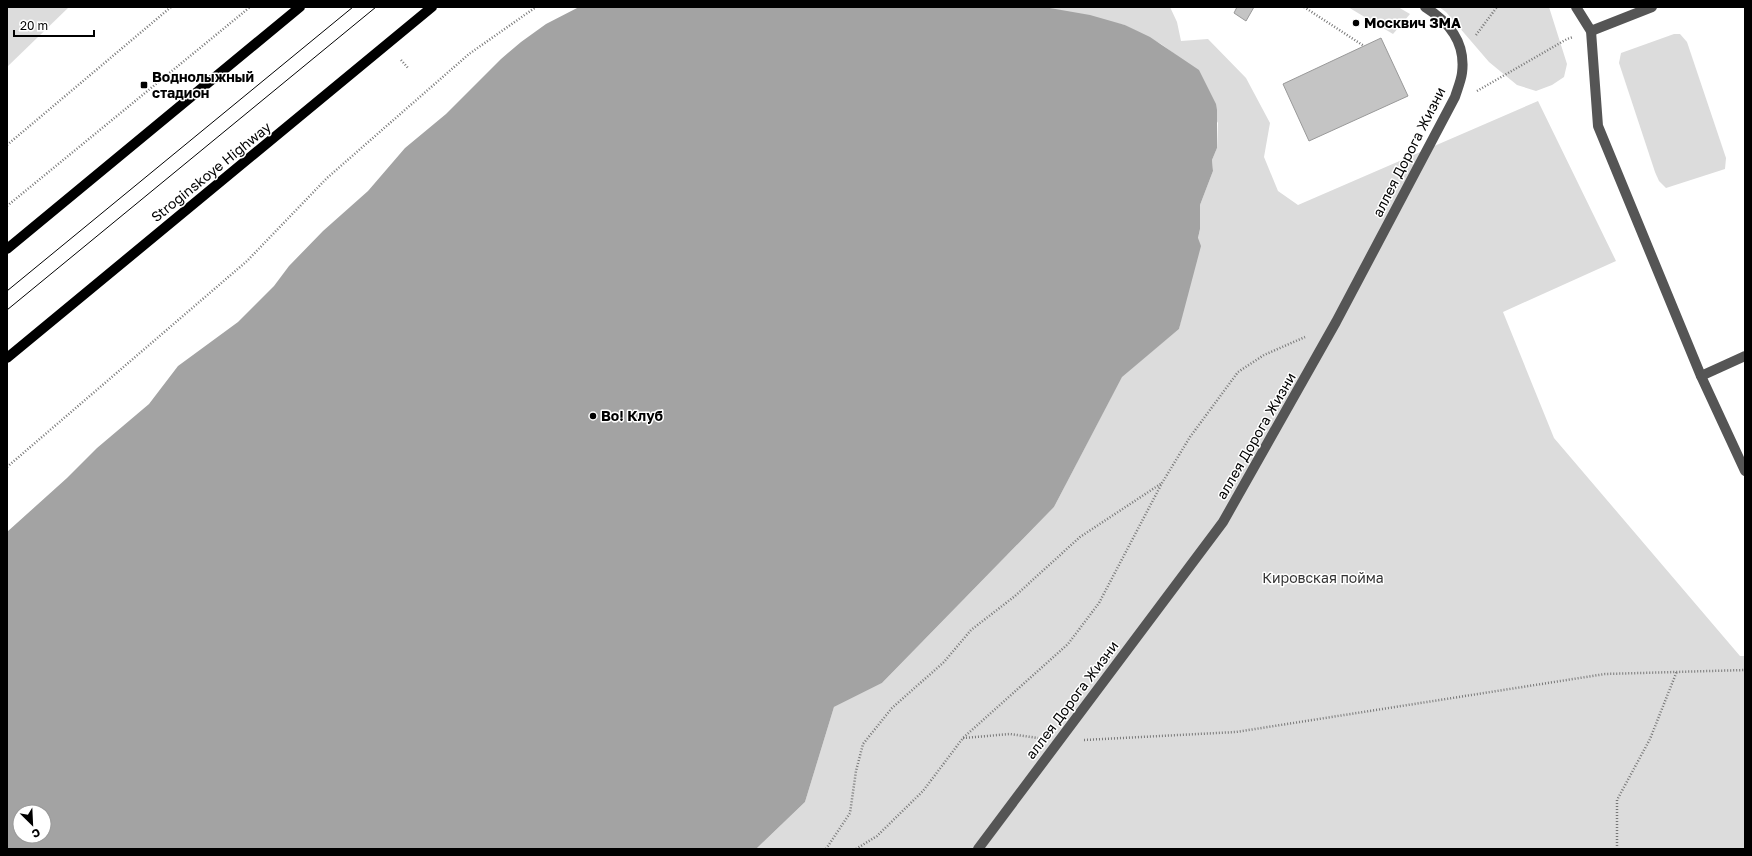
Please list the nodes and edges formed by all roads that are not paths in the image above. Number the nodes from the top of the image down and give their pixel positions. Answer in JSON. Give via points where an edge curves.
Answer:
{"nodes":[{"id":1,"x":300,"y":7,"type":"edge"},
{"id":2,"x":432,"y":7,"type":"edge"},
{"id":3,"x":1425,"y":7,"type":"edge"},
{"id":4,"x":1576,"y":7,"type":"edge"},
{"id":5,"x":1652,"y":7,"type":"edge"},
{"id":6,"x":1591,"y":31,"type":"junction"},
{"id":7,"x":7,"y":249,"type":"edge"},
{"id":8,"x":1745,"y":356,"type":"edge"},
{"id":9,"x":7,"y":358,"type":"edge"},
{"id":10,"x":1701,"y":376,"type":"junction"},
{"id":11,"x":1745,"y":471,"type":"edge"},
{"id":12,"x":978,"y":849,"type":"edge"}],
"edges":[{"from":1,"to":7,"type":"main road"},
{"from":2,"to":9,"type":"main road","name":"Stroginskoye Highway"},
{"from":3,"to":12,"type":"street","name":"аллея Дорога Жизни","via":[[1440,16],[1455,34],[1462,55],[1462,74],[1455,97],[1336,322],[1223,522]]},
{"from":4,"to":6,"type":"street"},
{"from":5,"to":6,"type":"street"},
{"from":6,"to":10,"type":"street","via":[[1598,126]]},
{"from":8,"to":10,"type":"street"},
{"from":10,"to":11,"type":"street"}]}
